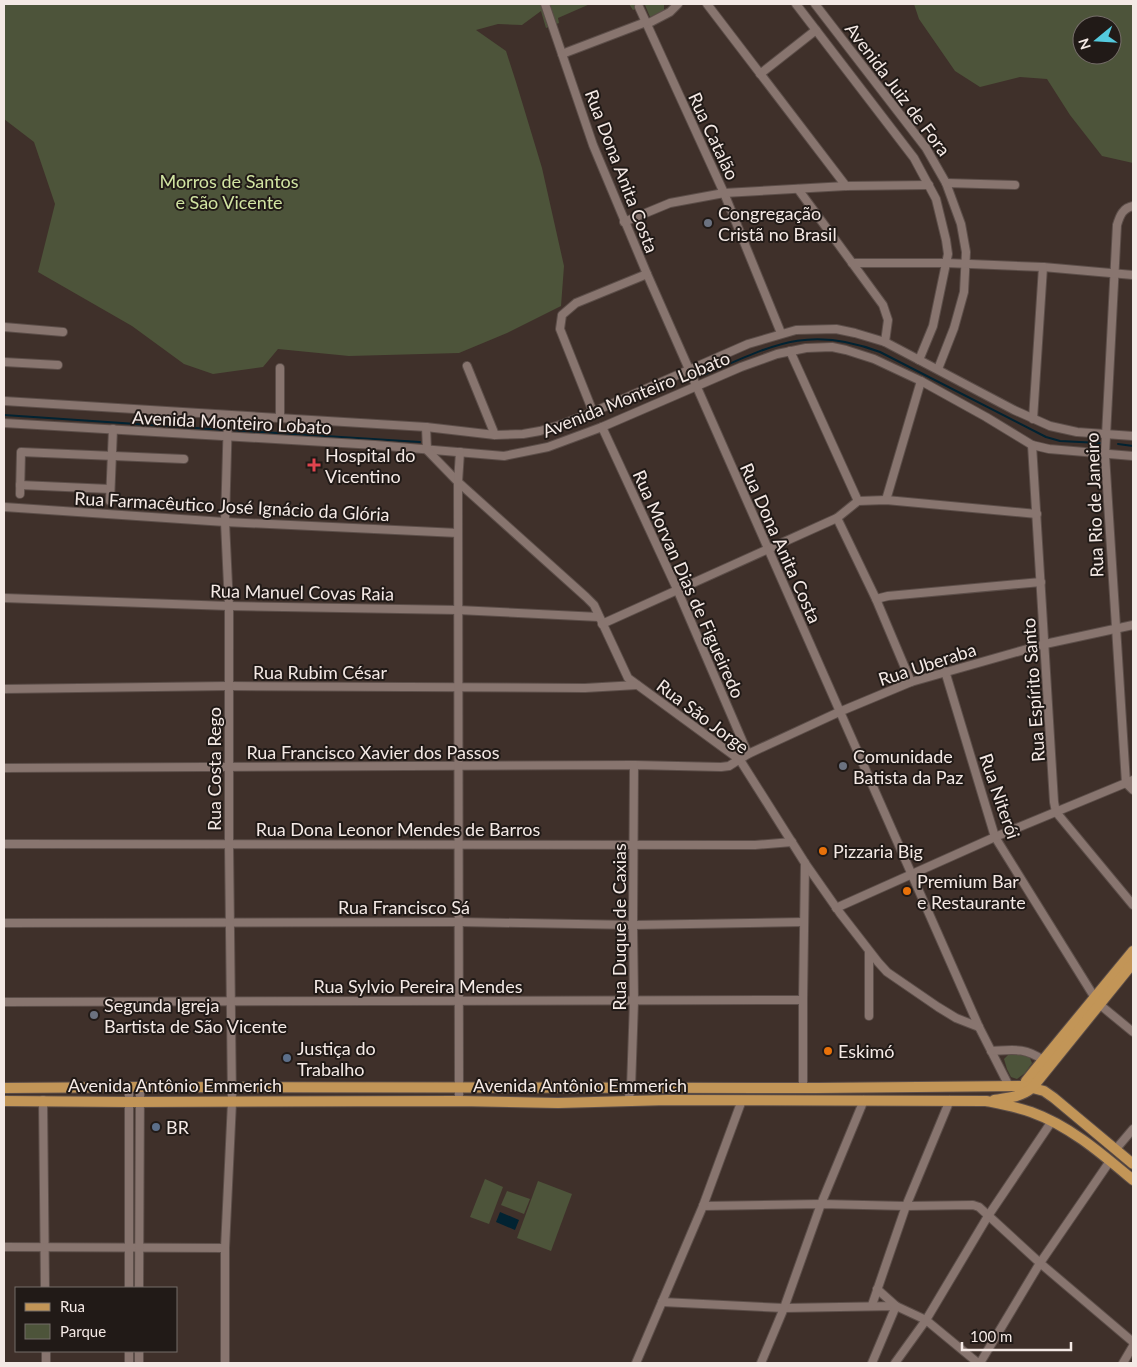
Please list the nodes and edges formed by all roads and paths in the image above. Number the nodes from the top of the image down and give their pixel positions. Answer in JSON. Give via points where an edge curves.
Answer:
{"nodes":[{"id":1,"x":545,"y":4,"type":"edge"},
{"id":2,"x":678,"y":4,"type":"edge"},
{"id":3,"x":707,"y":4,"type":"edge"},
{"id":4,"x":796,"y":4,"type":"edge"},
{"id":5,"x":815,"y":4,"type":"edge"},
{"id":6,"x":639,"y":7,"type":"dead end"},
{"id":7,"x":646,"y":23,"type":"junction"},
{"id":8,"x":816,"y":30,"type":"junction"},
{"id":9,"x":562,"y":54,"type":"junction"},
{"id":10,"x":760,"y":74,"type":"junction"},
{"id":11,"x":946,"y":183,"type":"junction"},
{"id":12,"x":929,"y":185,"type":"junction"},
{"id":13,"x":846,"y":186,"type":"junction"},
{"id":14,"x":1015,"y":186,"type":"dead end"},
{"id":15,"x":798,"y":189,"type":"junction"},
{"id":16,"x":724,"y":192,"type":"junction"},
{"id":17,"x":1133,"y":206,"type":"edge"},
{"id":18,"x":624,"y":222,"type":"junction"},
{"id":19,"x":852,"y":262,"type":"junction"},
{"id":20,"x":946,"y":263,"type":"junction"},
{"id":21,"x":966,"y":264,"type":"junction"},
{"id":22,"x":1043,"y":267,"type":"junction"},
{"id":23,"x":646,"y":274,"type":"junction"},
{"id":24,"x":1115,"y":274,"type":"junction"},
{"id":25,"x":1133,"y":275,"type":"edge"},
{"id":26,"x":4,"y":327,"type":"edge"},
{"id":27,"x":63,"y":332,"type":"dead end"},
{"id":28,"x":781,"y":333,"type":"junction"},
{"id":29,"x":886,"y":342,"type":"junction"},
{"id":30,"x":790,"y":351,"type":"junction"},
{"id":31,"x":919,"y":360,"type":"junction"},
{"id":32,"x":4,"y":362,"type":"edge"},
{"id":33,"x":58,"y":365,"type":"dead end"},
{"id":34,"x":467,"y":366,"type":"dead end"},
{"id":35,"x":280,"y":368,"type":"dead end"},
{"id":36,"x":938,"y":369,"type":"junction"},
{"id":37,"x":689,"y":371,"type":"junction"},
{"id":38,"x":921,"y":381,"type":"junction"},
{"id":39,"x":696,"y":385,"type":"junction"},
{"id":40,"x":4,"y":401,"type":"edge"},
{"id":41,"x":594,"y":412,"type":"junction"},
{"id":42,"x":228,"y":417,"type":"junction"},
{"id":43,"x":280,"y":418,"type":"junction"},
{"id":44,"x":1033,"y":419,"type":"junction"},
{"id":45,"x":4,"y":423,"type":"edge"},
{"id":46,"x":602,"y":427,"type":"junction"},
{"id":47,"x":426,"y":428,"type":"junction"},
{"id":48,"x":113,"y":430,"type":"junction"},
{"id":49,"x":228,"y":434,"type":"junction"},
{"id":50,"x":495,"y":435,"type":"junction"},
{"id":51,"x":1133,"y":436,"type":"edge"},
{"id":52,"x":1105,"y":437,"type":"junction"},
{"id":53,"x":1032,"y":445,"type":"junction"},
{"id":54,"x":427,"y":449,"type":"junction"},
{"id":55,"x":460,"y":452,"type":"junction"},
{"id":56,"x":1105,"y":452,"type":"junction"},
{"id":57,"x":112,"y":456,"type":"junction"},
{"id":58,"x":1133,"y":456,"type":"edge"},
{"id":59,"x":184,"y":459,"type":"dead end"},
{"id":60,"x":458,"y":482,"type":"junction"},
{"id":61,"x":20,"y":485,"type":"junction"},
{"id":62,"x":110,"y":489,"type":"junction"},
{"id":63,"x":20,"y":494,"type":"dead end"},
{"id":64,"x":886,"y":500,"type":"junction"},
{"id":65,"x":110,"y":501,"type":"dead end"},
{"id":66,"x":858,"y":501,"type":"junction"},
{"id":67,"x":4,"y":507,"type":"edge"},
{"id":68,"x":1037,"y":514,"type":"junction"},
{"id":69,"x":838,"y":518,"type":"junction"},
{"id":70,"x":225,"y":522,"type":"junction"},
{"id":71,"x":458,"y":533,"type":"junction"},
{"id":72,"x":768,"y":550,"type":"junction"},
{"id":73,"x":1041,"y":582,"type":"junction"},
{"id":74,"x":677,"y":589,"type":"junction"},
{"id":75,"x":4,"y":598,"type":"edge"},
{"id":76,"x":876,"y":599,"type":"junction"},
{"id":77,"x":229,"y":606,"type":"junction"},
{"id":78,"x":458,"y":610,"type":"junction"},
{"id":79,"x":601,"y":620,"type":"junction"},
{"id":80,"x":1133,"y":625,"type":"edge"},
{"id":81,"x":1115,"y":630,"type":"junction"},
{"id":82,"x":1045,"y":644,"type":"junction"},
{"id":83,"x":945,"y":671,"type":"junction"},
{"id":84,"x":911,"y":682,"type":"junction"},
{"id":85,"x":637,"y":685,"type":"junction"},
{"id":86,"x":228,"y":686,"type":"junction"},
{"id":87,"x":458,"y":687,"type":"junction"},
{"id":88,"x":4,"y":689,"type":"edge"},
{"id":89,"x":839,"y":712,"type":"junction"},
{"id":90,"x":748,"y":754,"type":"junction"},
{"id":91,"x":740,"y":760,"type":"junction"},
{"id":92,"x":634,"y":766,"type":"junction"},
{"id":93,"x":458,"y":767,"type":"junction"},
{"id":94,"x":4,"y":768,"type":"edge"},
{"id":95,"x":229,"y":768,"type":"junction"},
{"id":96,"x":1130,"y":782,"type":"edge"},
{"id":97,"x":1133,"y":790,"type":"edge"},
{"id":98,"x":1056,"y":812,"type":"junction"},
{"id":99,"x":995,"y":837,"type":"junction"},
{"id":100,"x":792,"y":842,"type":"junction"},
{"id":101,"x":4,"y":844,"type":"edge"},
{"id":102,"x":458,"y":844,"type":"junction"},
{"id":103,"x":634,"y":844,"type":"junction"},
{"id":104,"x":229,"y":845,"type":"junction"},
{"id":105,"x":805,"y":863,"type":"junction"},
{"id":106,"x":912,"y":874,"type":"junction"},
{"id":107,"x":1133,"y":905,"type":"edge"},
{"id":108,"x":836,"y":908,"type":"junction"},
{"id":109,"x":459,"y":922,"type":"junction"},
{"id":110,"x":804,"y":922,"type":"junction"},
{"id":111,"x":4,"y":923,"type":"edge"},
{"id":112,"x":230,"y":923,"type":"junction"},
{"id":113,"x":633,"y":926,"type":"junction"},
{"id":114,"x":869,"y":952,"type":"junction"},
{"id":115,"x":1133,"y":952,"type":"edge"},
{"id":116,"x":1133,"y":963,"type":"edge"},
{"id":117,"x":803,"y":1000,"type":"junction"},
{"id":118,"x":230,"y":1001,"type":"junction"},
{"id":119,"x":459,"y":1001,"type":"junction"},
{"id":120,"x":634,"y":1001,"type":"junction"},
{"id":121,"x":1097,"y":1001,"type":"junction"},
{"id":122,"x":4,"y":1002,"type":"edge"},
{"id":123,"x":868,"y":1016,"type":"dead end"},
{"id":124,"x":979,"y":1026,"type":"junction"},
{"id":125,"x":1133,"y":1032,"type":"edge"},
{"id":126,"x":991,"y":1051,"type":"junction"},
{"id":127,"x":1043,"y":1060,"type":"junction"},
{"id":128,"x":1037,"y":1074,"type":"junction"},
{"id":129,"x":1009,"y":1086,"type":"junction"},
{"id":130,"x":129,"y":1087,"type":"junction"},
{"id":131,"x":140,"y":1087,"type":"junction"},
{"id":132,"x":231,"y":1087,"type":"junction"},
{"id":133,"x":459,"y":1087,"type":"junction"},
{"id":134,"x":4,"y":1088,"type":"edge"},
{"id":135,"x":558,"y":1088,"type":"junction"},
{"id":136,"x":631,"y":1088,"type":"junction"},
{"id":137,"x":803,"y":1088,"type":"junction"},
{"id":138,"x":1028,"y":1089,"type":"junction"},
{"id":139,"x":1044,"y":1091,"type":"junction"},
{"id":140,"x":1011,"y":1098,"type":"junction"},
{"id":141,"x":43,"y":1100,"type":"junction"},
{"id":142,"x":742,"y":1100,"type":"junction"},
{"id":143,"x":864,"y":1100,"type":"junction"},
{"id":144,"x":950,"y":1100,"type":"junction"},
{"id":145,"x":4,"y":1101,"type":"edge"},
{"id":146,"x":459,"y":1101,"type":"junction"},
{"id":147,"x":628,"y":1101,"type":"junction"},
{"id":148,"x":986,"y":1101,"type":"junction"},
{"id":149,"x":130,"y":1102,"type":"junction"},
{"id":150,"x":141,"y":1102,"type":"junction"},
{"id":151,"x":232,"y":1102,"type":"junction"},
{"id":152,"x":558,"y":1103,"type":"junction"},
{"id":153,"x":1032,"y":1112,"type":"junction"},
{"id":154,"x":1052,"y":1121,"type":"junction"},
{"id":155,"x":1133,"y":1128,"type":"edge"},
{"id":156,"x":1116,"y":1149,"type":"junction"},
{"id":157,"x":1110,"y":1161,"type":"junction"},
{"id":158,"x":1133,"y":1164,"type":"edge"},
{"id":159,"x":1133,"y":1180,"type":"edge"},
{"id":160,"x":821,"y":1204,"type":"junction"},
{"id":161,"x":703,"y":1206,"type":"junction"},
{"id":162,"x":906,"y":1206,"type":"junction"},
{"id":163,"x":988,"y":1216,"type":"junction"},
{"id":164,"x":4,"y":1247,"type":"edge"},
{"id":165,"x":45,"y":1247,"type":"junction"},
{"id":166,"x":129,"y":1248,"type":"junction"},
{"id":167,"x":140,"y":1248,"type":"junction"},
{"id":168,"x":225,"y":1248,"type":"junction"},
{"id":169,"x":1040,"y":1264,"type":"junction"},
{"id":170,"x":45,"y":1287,"type":"edge"},
{"id":171,"x":129,"y":1287,"type":"edge"},
{"id":172,"x":140,"y":1287,"type":"edge"},
{"id":173,"x":877,"y":1289,"type":"junction"},
{"id":174,"x":662,"y":1302,"type":"junction"},
{"id":175,"x":872,"y":1306,"type":"junction"},
{"id":176,"x":896,"y":1306,"type":"junction"},
{"id":177,"x":784,"y":1308,"type":"junction"},
{"id":178,"x":926,"y":1320,"type":"junction"},
{"id":179,"x":1133,"y":1342,"type":"edge"},
{"id":180,"x":1133,"y":1346,"type":"edge"},
{"id":181,"x":225,"y":1363,"type":"edge"},
{"id":182,"x":636,"y":1363,"type":"edge"},
{"id":183,"x":761,"y":1363,"type":"edge"},
{"id":184,"x":872,"y":1363,"type":"edge"},
{"id":185,"x":895,"y":1363,"type":"edge"},
{"id":186,"x":979,"y":1363,"type":"edge"},
{"id":187,"x":1123,"y":1363,"type":"edge"}],
"edges":[{"from":1,"to":9,"type":"street","name":"Rua Dona Anita Costa"},
{"from":2,"to":7,"type":"street","via":[[662,18]]},
{"from":3,"to":10,"type":"street"},
{"from":4,"to":8,"type":"street","name":"Avenida Juiz de Fora"},
{"from":5,"to":11,"type":"street","name":"Avenida Juiz de Fora","via":[[926,148]]},
{"from":6,"to":7,"type":"street","name":"Rua Catalão"},
{"from":7,"to":9,"type":"street"},
{"from":7,"to":16,"type":"street","name":"Rua Catalão"},
{"from":8,"to":10,"type":"street"},
{"from":8,"to":12,"type":"street","name":"Avenida Juiz de Fora","via":[[914,158]]},
{"from":9,"to":18,"type":"street","name":"Rua Dona Anita Costa"},
{"from":10,"to":13,"type":"street"},
{"from":11,"to":14,"type":"street"},
{"from":11,"to":21,"type":"street","name":"Avenida Juiz de Fora","via":[[961,224]]},
{"from":12,"to":13,"type":"street"},
{"from":12,"to":20,"type":"street","name":"Avenida Juiz de Fora","via":[[944,231],[948,254]]},
{"from":13,"to":15,"type":"street"},
{"from":15,"to":16,"type":"street"},
{"from":15,"to":19,"type":"street"},
{"from":16,"to":18,"type":"street","via":[[670,203]]},
{"from":16,"to":28,"type":"street","name":"Rua Catalão"},
{"from":17,"to":24,"type":"street","name":"Rua Rio de Janeiro","via":[[1119,216]]},
{"from":18,"to":23,"type":"street","name":"Rua Dona Anita Costa"},
{"from":19,"to":20,"type":"street"},
{"from":19,"to":29,"type":"street","via":[[883,305],[888,320]]},
{"from":20,"to":21,"type":"street"},
{"from":20,"to":31,"type":"street","name":"Avenida Juiz de Fora","via":[[933,326]]},
{"from":21,"to":22,"type":"street"},
{"from":21,"to":36,"type":"street","name":"Avenida Juiz de Fora","via":[[961,309]]},
{"from":22,"to":24,"type":"street"},
{"from":22,"to":44,"type":"street"},
{"from":23,"to":37,"type":"street","name":"Rua Dona Anita Costa"},
{"from":23,"to":41,"type":"street","via":[[576,303],[562,314],[560,329]]},
{"from":24,"to":25,"type":"street"},
{"from":24,"to":52,"type":"street","name":"Rua Rio de Janeiro"},
{"from":26,"to":27,"type":"street"},
{"from":28,"to":29,"type":"street","name":"Avenida Monteiro Lobato","via":[[836,329]]},
{"from":28,"to":37,"type":"street","name":"Avenida Monteiro Lobato"},
{"from":29,"to":31,"type":"street","name":"Avenida Monteiro Lobato"},
{"from":30,"to":38,"type":"street","name":"Avenida Monteiro Lobato","via":[[832,347],[846,350]]},
{"from":30,"to":39,"type":"street","name":"Avenida Monteiro Lobato"},
{"from":30,"to":66,"type":"street"},
{"from":31,"to":36,"type":"street","name":"Avenida Monteiro Lobato"},
{"from":32,"to":33,"type":"street"},
{"from":34,"to":50,"type":"street"},
{"from":35,"to":43,"type":"street"},
{"from":36,"to":44,"type":"street","name":"Avenida Monteiro Lobato"},
{"from":37,"to":39,"type":"street","name":"Rua Dona Anita Costa"},
{"from":37,"to":41,"type":"street","name":"Avenida Monteiro Lobato"},
{"from":38,"to":53,"type":"street","name":"Avenida Monteiro Lobato"},
{"from":38,"to":64,"type":"street"},
{"from":39,"to":46,"type":"street","name":"Avenida Monteiro Lobato"},
{"from":39,"to":72,"type":"street","name":"Rua Dona Anita Costa"},
{"from":40,"to":42,"type":"street","name":"Avenida Monteiro Lobato"},
{"from":41,"to":50,"type":"street","name":"Avenida Monteiro Lobato","via":[[540,431]]},
{"from":42,"to":43,"type":"street","name":"Avenida Monteiro Lobato"},
{"from":42,"to":49,"type":"street","name":"Rua Costa Rego"},
{"from":43,"to":47,"type":"street","name":"Avenida Monteiro Lobato"},
{"from":44,"to":52,"type":"street","name":"Avenida Monteiro Lobato","via":[[1062,430]]},
{"from":45,"to":48,"type":"street","name":"Avenida Monteiro Lobato"},
{"from":46,"to":55,"type":"street","name":"Avenida Monteiro Lobato","via":[[548,447],[504,456]]},
{"from":46,"to":74,"type":"street","name":"Rua Morvan Dias de Figueiredo"},
{"from":47,"to":50,"type":"street","name":"Avenida Monteiro Lobato"},
{"from":47,"to":54,"type":"street"},
{"from":48,"to":49,"type":"street","name":"Avenida Monteiro Lobato"},
{"from":48,"to":57,"type":"street"},
{"from":49,"to":54,"type":"street","name":"Avenida Monteiro Lobato"},
{"from":49,"to":70,"type":"street","name":"Rua Costa Rego"},
{"from":51,"to":52,"type":"street","name":"Avenida Monteiro Lobato"},
{"from":52,"to":56,"type":"street","name":"Rua Rio de Janeiro"},
{"from":53,"to":56,"type":"street","name":"Avenida Monteiro Lobato"},
{"from":53,"to":68,"type":"street","name":"Rua Espírito Santo"},
{"from":54,"to":55,"type":"street","name":"Avenida Monteiro Lobato"},
{"from":54,"to":60,"type":"street","name":"Rua São Jorge"},
{"from":55,"to":60,"type":"street"},
{"from":56,"to":58,"type":"street","name":"Avenida Monteiro Lobato"},
{"from":56,"to":81,"type":"street","name":"Rua Rio de Janeiro"},
{"from":57,"to":59,"type":"street"},
{"from":57,"to":61,"type":"street","via":[[21,452]]},
{"from":57,"to":62,"type":"street"},
{"from":60,"to":71,"type":"street"},
{"from":60,"to":79,"type":"street","name":"Rua São Jorge","via":[[573,584],[594,606]]},
{"from":61,"to":62,"type":"street"},
{"from":61,"to":63,"type":"street"},
{"from":62,"to":65,"type":"street"},
{"from":64,"to":66,"type":"street"},
{"from":64,"to":68,"type":"street"},
{"from":66,"to":69,"type":"street"},
{"from":67,"to":70,"type":"street","name":"Rua Farmacêutico José Ignácio da Glória"},
{"from":68,"to":73,"type":"street","name":"Rua Espírito Santo"},
{"from":69,"to":72,"type":"street"},
{"from":69,"to":76,"type":"street"},
{"from":70,"to":71,"type":"street","name":"Rua Farmacêutico José Ignácio da Glória"},
{"from":70,"to":77,"type":"street","name":"Rua Costa Rego"},
{"from":71,"to":78,"type":"street"},
{"from":72,"to":74,"type":"street"},
{"from":72,"to":89,"type":"street","name":"Rua Dona Anita Costa"},
{"from":73,"to":76,"type":"street"},
{"from":73,"to":82,"type":"street","name":"Rua Espírito Santo"},
{"from":74,"to":79,"type":"street"},
{"from":74,"to":90,"type":"street","name":"Rua Morvan Dias de Figueiredo"},
{"from":75,"to":77,"type":"street","name":"Rua Manuel Covas Raia"},
{"from":76,"to":84,"type":"street"},
{"from":77,"to":78,"type":"street","name":"Rua Manuel Covas Raia"},
{"from":77,"to":86,"type":"street","name":"Rua Costa Rego"},
{"from":78,"to":79,"type":"street","name":"Rua Manuel Covas Raia"},
{"from":78,"to":87,"type":"street"},
{"from":79,"to":85,"type":"street","name":"Rua São Jorge","via":[[628,678]]},
{"from":80,"to":81,"type":"street","name":"Rua Uberaba"},
{"from":81,"to":82,"type":"street","name":"Rua Uberaba"},
{"from":81,"to":96,"type":"street","name":"Rua Rio de Janeiro"},
{"from":82,"to":83,"type":"street","name":"Rua Uberaba"},
{"from":82,"to":98,"type":"street","name":"Rua Espírito Santo"},
{"from":83,"to":84,"type":"street","name":"Rua Uberaba"},
{"from":83,"to":99,"type":"street","name":"Rua Niterói"},
{"from":84,"to":89,"type":"street","name":"Rua Uberaba"},
{"from":85,"to":87,"type":"street","name":"Rua Rubim César"},
{"from":85,"to":91,"type":"street","name":"Rua São Jorge"},
{"from":86,"to":87,"type":"street","name":"Rua Rubim César"},
{"from":86,"to":88,"type":"street","name":"Rua Rubim César"},
{"from":86,"to":95,"type":"street","name":"Rua Costa Rego"},
{"from":87,"to":93,"type":"street"},
{"from":89,"to":90,"type":"street","name":"Rua Uberaba"},
{"from":89,"to":106,"type":"street","name":"Rua Dona Anita Costa"},
{"from":90,"to":91,"type":"street","name":"Rua Uberaba"},
{"from":91,"to":92,"type":"street","name":"Rua Francisco Xavier dos Passos","via":[[721,767]]},
{"from":91,"to":100,"type":"street","name":"Rua São Jorge"},
{"from":92,"to":93,"type":"street","name":"Rua Francisco Xavier dos Passos"},
{"from":92,"to":103,"type":"street","name":"Rua Duque de Caxias"},
{"from":93,"to":95,"type":"street","name":"Rua Francisco Xavier dos Passos"},
{"from":93,"to":102,"type":"street"},
{"from":94,"to":95,"type":"street","name":"Rua Francisco Xavier dos Passos"},
{"from":95,"to":104,"type":"street","name":"Rua Costa Rego"},
{"from":96,"to":97,"type":"street"},
{"from":96,"to":98,"type":"street"},
{"from":98,"to":99,"type":"street"},
{"from":98,"to":107,"type":"street"},
{"from":99,"to":106,"type":"street"},
{"from":99,"to":121,"type":"street","name":"Rua Niterói"},
{"from":100,"to":103,"type":"street","name":"Rua Dona Leonor Mendes de Barros","via":[[755,845]]},
{"from":100,"to":105,"type":"street","name":"Rua São Jorge"},
{"from":101,"to":104,"type":"street","name":"Rua Dona Leonor Mendes de Barros"},
{"from":102,"to":103,"type":"street","name":"Rua Dona Leonor Mendes de Barros"},
{"from":102,"to":104,"type":"street","name":"Rua Dona Leonor Mendes de Barros"},
{"from":102,"to":109,"type":"street"},
{"from":103,"to":113,"type":"street","name":"Rua Duque de Caxias"},
{"from":104,"to":112,"type":"street","name":"Rua Costa Rego"},
{"from":105,"to":108,"type":"street","name":"Rua São Jorge"},
{"from":105,"to":110,"type":"street"},
{"from":106,"to":108,"type":"street"},
{"from":106,"to":124,"type":"street","name":"Rua Dona Anita Costa"},
{"from":108,"to":114,"type":"street","name":"Rua São Jorge"},
{"from":109,"to":112,"type":"street","name":"Rua Francisco Sá"},
{"from":109,"to":113,"type":"street","name":"Rua Francisco Sá"},
{"from":109,"to":119,"type":"street"},
{"from":110,"to":113,"type":"street","name":"Rua Francisco Sá"},
{"from":110,"to":117,"type":"street"},
{"from":111,"to":112,"type":"street","name":"Rua Francisco Sá"},
{"from":112,"to":118,"type":"street","name":"Rua Costa Rego"},
{"from":113,"to":120,"type":"street","name":"Rua Duque de Caxias"},
{"from":114,"to":123,"type":"street"},
{"from":114,"to":124,"type":"street","name":"Rua São Jorge","via":[[887,972],[938,1008]]},
{"from":115,"to":121,"type":"main road"},
{"from":116,"to":121,"type":"main road"},
{"from":117,"to":120,"type":"street","name":"Rua Sylvio Pereira Mendes"},
{"from":117,"to":137,"type":"street"},
{"from":118,"to":119,"type":"street","name":"Rua Sylvio Pereira Mendes"},
{"from":118,"to":122,"type":"street","name":"Rua Sylvio Pereira Mendes"},
{"from":118,"to":132,"type":"street","name":"Rua Costa Rego"},
{"from":119,"to":120,"type":"street","name":"Rua Sylvio Pereira Mendes"},
{"from":119,"to":133,"type":"street"},
{"from":120,"to":136,"type":"street","name":"Rua Duque de Caxias"},
{"from":121,"to":125,"type":"street","name":"Rua Niterói"},
{"from":121,"to":127,"type":"main road"},
{"from":121,"to":128,"type":"main road"},
{"from":124,"to":126,"type":"street","name":"Rua Dona Anita Costa"},
{"from":126,"to":127,"type":"street","via":[[1021,1050]]},
{"from":126,"to":129,"type":"street","name":"Rua Dona Anita Costa"},
{"from":127,"to":128,"type":"main road"},
{"from":128,"to":138,"type":"main road"},
{"from":128,"to":139,"type":"main road"},
{"from":129,"to":137,"type":"main road","name":"Avenida Antônio Emmerich"},
{"from":129,"to":138,"type":"main road","name":"Avenida Antônio Emmerich"},
{"from":129,"to":140,"type":"main road"},
{"from":130,"to":131,"type":"main road","name":"Avenida Antônio Emmerich"},
{"from":130,"to":134,"type":"main road","name":"Avenida Antônio Emmerich"},
{"from":130,"to":149,"type":"street"},
{"from":131,"to":132,"type":"main road","name":"Avenida Antônio Emmerich"},
{"from":131,"to":150,"type":"street"},
{"from":132,"to":133,"type":"main road","name":"Avenida Antônio Emmerich"},
{"from":132,"to":151,"type":"street","name":"Rua Costa Rego"},
{"from":133,"to":135,"type":"main road","name":"Avenida Antônio Emmerich"},
{"from":133,"to":146,"type":"street"},
{"from":135,"to":136,"type":"main road","name":"Avenida Antônio Emmerich"},
{"from":135,"to":152,"type":"main road"},
{"from":136,"to":137,"type":"main road","name":"Avenida Antônio Emmerich"},
{"from":136,"to":147,"type":"street","name":"Rua Duque de Caxias"},
{"from":138,"to":139,"type":"main road"},
{"from":138,"to":140,"type":"main road"},
{"from":138,"to":153,"type":"main road"},
{"from":139,"to":156,"type":"main road"},
{"from":140,"to":148,"type":"main road"},
{"from":141,"to":145,"type":"main road","name":"Avenida Antônio Emmerich"},
{"from":141,"to":149,"type":"main road","name":"Avenida Antônio Emmerich"},
{"from":141,"to":165,"type":"street"},
{"from":142,"to":143,"type":"main road","name":"Avenida Antônio Emmerich"},
{"from":142,"to":147,"type":"main road","name":"Avenida Antônio Emmerich"},
{"from":142,"to":161,"type":"street"},
{"from":143,"to":144,"type":"main road","name":"Avenida Antônio Emmerich"},
{"from":143,"to":160,"type":"street"},
{"from":144,"to":148,"type":"main road","name":"Avenida Antônio Emmerich"},
{"from":144,"to":162,"type":"street"},
{"from":146,"to":151,"type":"main road","name":"Avenida Antônio Emmerich"},
{"from":146,"to":152,"type":"main road","name":"Avenida Antônio Emmerich"},
{"from":147,"to":152,"type":"main road","name":"Avenida Antônio Emmerich"},
{"from":148,"to":153,"type":"main road","name":"Avenida Antônio Emmerich"},
{"from":149,"to":150,"type":"main road","name":"Avenida Antônio Emmerich"},
{"from":149,"to":166,"type":"street"},
{"from":150,"to":151,"type":"main road","name":"Avenida Antônio Emmerich"},
{"from":150,"to":167,"type":"street"},
{"from":151,"to":168,"type":"street","name":"Rua Costa Rego"},
{"from":153,"to":154,"type":"main road","name":"Avenida Antônio Emmerich"},
{"from":154,"to":157,"type":"main road","name":"Avenida Antônio Emmerich"},
{"from":154,"to":163,"type":"street"},
{"from":155,"to":156,"type":"street"},
{"from":156,"to":158,"type":"main road"},
{"from":157,"to":159,"type":"main road","name":"Avenida Antônio Emmerich"},
{"from":157,"to":169,"type":"street"},
{"from":160,"to":161,"type":"street"},
{"from":160,"to":162,"type":"street"},
{"from":160,"to":177,"type":"street"},
{"from":161,"to":174,"type":"street"},
{"from":162,"to":163,"type":"street","via":[[973,1205]]},
{"from":162,"to":173,"type":"street"},
{"from":163,"to":169,"type":"street"},
{"from":163,"to":178,"type":"street"},
{"from":164,"to":165,"type":"street"},
{"from":165,"to":166,"type":"street"},
{"from":165,"to":170,"type":"street"},
{"from":166,"to":167,"type":"street"},
{"from":166,"to":171,"type":"street"},
{"from":167,"to":168,"type":"street"},
{"from":167,"to":172,"type":"street"},
{"from":168,"to":181,"type":"street","name":"Rua Costa Rego"},
{"from":169,"to":179,"type":"street"},
{"from":169,"to":186,"type":"street"},
{"from":173,"to":175,"type":"street"},
{"from":173,"to":176,"type":"street"},
{"from":174,"to":177,"type":"street"},
{"from":174,"to":182,"type":"street"},
{"from":175,"to":176,"type":"street"},
{"from":175,"to":177,"type":"street"},
{"from":176,"to":178,"type":"street"},
{"from":176,"to":184,"type":"street"},
{"from":177,"to":183,"type":"street"},
{"from":178,"to":185,"type":"street"},
{"from":178,"to":186,"type":"street"},
{"from":180,"to":187,"type":"street"}]}
